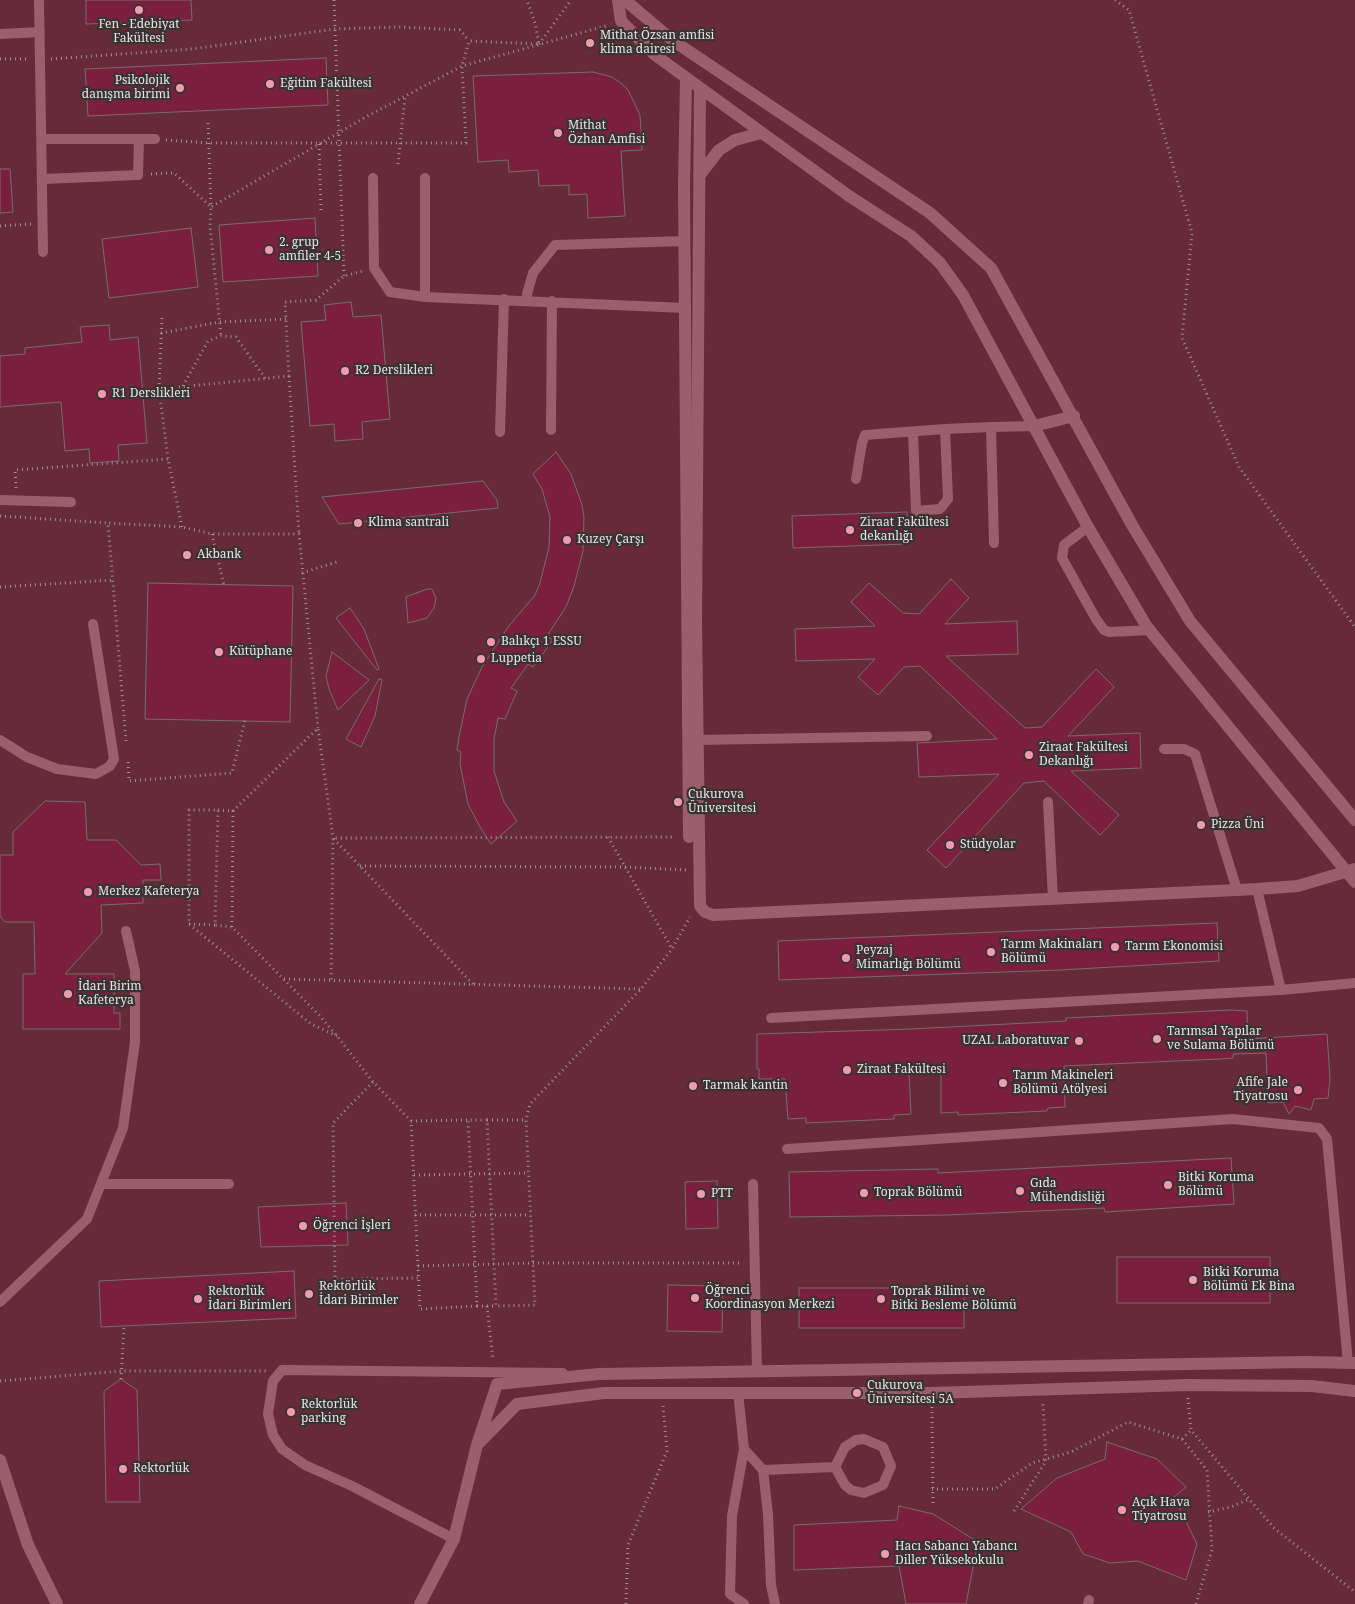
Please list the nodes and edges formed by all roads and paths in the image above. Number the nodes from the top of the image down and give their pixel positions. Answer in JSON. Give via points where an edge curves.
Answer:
{"nodes":[{"id":1,"x":39,"y":0,"type":"edge"},
{"id":2,"x":334,"y":0,"type":"edge"},
{"id":3,"x":527,"y":0,"type":"edge"},
{"id":4,"x":571,"y":0,"type":"edge"},
{"id":5,"x":618,"y":0,"type":"edge"},
{"id":6,"x":625,"y":0,"type":"edge"},
{"id":7,"x":1115,"y":0,"type":"edge"},
{"id":8,"x":621,"y":21,"type":"junction"},
{"id":9,"x":335,"y":29,"type":"junction"},
{"id":10,"x":40,"y":32,"type":"junction"},
{"id":11,"x":0,"y":34,"type":"edge"},
{"id":12,"x":469,"y":41,"type":"junction"},
{"id":13,"x":539,"y":44,"type":"junction"},
{"id":14,"x":0,"y":59,"type":"edge"},
{"id":15,"x":40,"y":59,"type":"junction"},
{"id":16,"x":462,"y":66,"type":"junction"},
{"id":17,"x":686,"y":79,"type":"junction"},
{"id":18,"x":700,"y":90,"type":"junction"},
{"id":19,"x":406,"y":96,"type":"junction"},
{"id":20,"x":208,"y":123,"type":"dead end"},
{"id":21,"x":339,"y":132,"type":"junction"},
{"id":22,"x":761,"y":133,"type":"junction"},
{"id":23,"x":43,"y":139,"type":"junction"},
{"id":24,"x":139,"y":139,"type":"junction"},
{"id":25,"x":156,"y":139,"type":"joint"},
{"id":26,"x":209,"y":143,"type":"junction"},
{"id":27,"x":319,"y":144,"type":"junction"},
{"id":28,"x":340,"y":144,"type":"junction"},
{"id":29,"x":400,"y":144,"type":"junction"},
{"id":30,"x":398,"y":164,"type":"dead end"},
{"id":31,"x":138,"y":175,"type":"junction"},
{"id":32,"x":699,"y":176,"type":"junction"},
{"id":33,"x":373,"y":178,"type":"dead end"},
{"id":34,"x":425,"y":178,"type":"dead end"},
{"id":35,"x":44,"y":179,"type":"junction"},
{"id":36,"x":211,"y":207,"type":"junction"},
{"id":37,"x":321,"y":214,"type":"dead end"},
{"id":38,"x":44,"y":223,"type":"junction"},
{"id":39,"x":0,"y":226,"type":"edge"},
{"id":40,"x":685,"y":241,"type":"junction"},
{"id":41,"x":44,"y":252,"type":"dead end"},
{"id":42,"x":374,"y":268,"type":"junction"},
{"id":43,"x":344,"y":276,"type":"junction"},
{"id":44,"x":425,"y":296,"type":"junction"},
{"id":45,"x":504,"y":299,"type":"junction"},
{"id":46,"x":528,"y":300,"type":"junction"},
{"id":47,"x":552,"y":301,"type":"junction"},
{"id":48,"x":685,"y":308,"type":"junction"},
{"id":49,"x":162,"y":318,"type":"dead end"},
{"id":50,"x":286,"y":319,"type":"junction"},
{"id":51,"x":220,"y":322,"type":"junction"},
{"id":52,"x":161,"y":333,"type":"junction"},
{"id":53,"x":221,"y":336,"type":"junction"},
{"id":54,"x":289,"y":376,"type":"junction"},
{"id":55,"x":265,"y":378,"type":"junction"},
{"id":56,"x":183,"y":387,"type":"junction"},
{"id":57,"x":159,"y":389,"type":"junction"},
{"id":58,"x":1074,"y":416,"type":"junction"},
{"id":59,"x":991,"y":426,"type":"junction"},
{"id":60,"x":1034,"y":426,"type":"junction"},
{"id":61,"x":945,"y":429,"type":"junction"},
{"id":62,"x":551,"y":430,"type":"dead end"},
{"id":63,"x":500,"y":432,"type":"dead end"},
{"id":64,"x":913,"y":432,"type":"junction"},
{"id":65,"x":168,"y":458,"type":"junction"},
{"id":66,"x":856,"y":479,"type":"dead end"},
{"id":67,"x":0,"y":500,"type":"edge"},
{"id":68,"x":17,"y":500,"type":"junction"},
{"id":69,"x":71,"y":502,"type":"dead end"},
{"id":70,"x":0,"y":516,"type":"edge"},
{"id":71,"x":18,"y":516,"type":"junction"},
{"id":72,"x":108,"y":523,"type":"junction"},
{"id":73,"x":182,"y":527,"type":"junction"},
{"id":74,"x":1088,"y":527,"type":"junction"},
{"id":75,"x":212,"y":534,"type":"junction"},
{"id":76,"x":299,"y":534,"type":"junction"},
{"id":77,"x":994,"y":543,"type":"dead end"},
{"id":78,"x":340,"y":561,"type":"dead end"},
{"id":79,"x":302,"y":573,"type":"junction"},
{"id":80,"x":114,"y":580,"type":"junction"},
{"id":81,"x":224,"y":585,"type":"dead end"},
{"id":82,"x":0,"y":587,"type":"edge"},
{"id":83,"x":93,"y":624,"type":"dead end"},
{"id":84,"x":1355,"y":627,"type":"edge"},
{"id":85,"x":1151,"y":630,"type":"junction"},
{"id":86,"x":245,"y":720,"type":"dead end"},
{"id":87,"x":318,"y":728,"type":"junction"},
{"id":88,"x":927,"y":736,"type":"dead end"},
{"id":89,"x":0,"y":740,"type":"edge"},
{"id":90,"x":697,"y":740,"type":"junction"},
{"id":91,"x":126,"y":743,"type":"dead end"},
{"id":92,"x":1164,"y":748,"type":"dead end"},
{"id":93,"x":127,"y":752,"type":"dead end"},
{"id":94,"x":1048,"y":802,"type":"dead end"},
{"id":95,"x":218,"y":810,"type":"junction"},
{"id":96,"x":233,"y":811,"type":"junction"},
{"id":97,"x":1355,"y":820,"type":"edge"},
{"id":98,"x":608,"y":837,"type":"junction"},
{"id":99,"x":689,"y":837,"type":"joint"},
{"id":100,"x":333,"y":838,"type":"junction"},
{"id":101,"x":360,"y":866,"type":"junction"},
{"id":102,"x":625,"y":867,"type":"junction"},
{"id":103,"x":690,"y":870,"type":"dead end"},
{"id":104,"x":1352,"y":875,"type":"edge"},
{"id":105,"x":1257,"y":889,"type":"junction"},
{"id":106,"x":1236,"y":890,"type":"junction"},
{"id":107,"x":1053,"y":898,"type":"junction"},
{"id":108,"x":690,"y":918,"type":"dead end"},
{"id":109,"x":189,"y":924,"type":"junction"},
{"id":110,"x":215,"y":925,"type":"junction"},
{"id":111,"x":232,"y":927,"type":"junction"},
{"id":112,"x":126,"y":931,"type":"dead end"},
{"id":113,"x":672,"y":949,"type":"junction"},
{"id":114,"x":283,"y":979,"type":"junction"},
{"id":115,"x":331,"y":980,"type":"junction"},
{"id":116,"x":1355,"y":983,"type":"edge"},
{"id":117,"x":473,"y":984,"type":"junction"},
{"id":118,"x":640,"y":989,"type":"junction"},
{"id":119,"x":1282,"y":990,"type":"junction"},
{"id":120,"x":771,"y":1018,"type":"dead end"},
{"id":121,"x":337,"y":1036,"type":"junction"},
{"id":122,"x":373,"y":1082,"type":"junction"},
{"id":123,"x":468,"y":1120,"type":"junction"},
{"id":124,"x":487,"y":1120,"type":"junction"},
{"id":125,"x":526,"y":1120,"type":"junction"},
{"id":126,"x":412,"y":1121,"type":"junction"},
{"id":127,"x":787,"y":1149,"type":"dead end"},
{"id":128,"x":528,"y":1173,"type":"junction"},
{"id":129,"x":470,"y":1174,"type":"junction"},
{"id":130,"x":490,"y":1174,"type":"junction"},
{"id":131,"x":414,"y":1176,"type":"junction"},
{"id":132,"x":101,"y":1184,"type":"junction"},
{"id":133,"x":229,"y":1184,"type":"dead end"},
{"id":134,"x":752,"y":1184,"type":"dead end"},
{"id":135,"x":473,"y":1215,"type":"junction"},
{"id":136,"x":492,"y":1215,"type":"junction"},
{"id":137,"x":530,"y":1215,"type":"junction"},
{"id":138,"x":415,"y":1216,"type":"junction"},
{"id":139,"x":533,"y":1263,"type":"junction"},
{"id":140,"x":754,"y":1263,"type":"junction"},
{"id":141,"x":475,"y":1264,"type":"junction"},
{"id":142,"x":494,"y":1264,"type":"junction"},
{"id":143,"x":418,"y":1266,"type":"junction"},
{"id":144,"x":419,"y":1278,"type":"junction"},
{"id":145,"x":0,"y":1302,"type":"edge"},
{"id":146,"x":477,"y":1306,"type":"junction"},
{"id":147,"x":487,"y":1306,"type":"junction"},
{"id":148,"x":496,"y":1306,"type":"junction"},
{"id":149,"x":124,"y":1327,"type":"dead end"},
{"id":150,"x":1352,"y":1363,"type":"edge"},
{"id":151,"x":282,"y":1370,"type":"junction"},
{"id":152,"x":494,"y":1371,"type":"junction"},
{"id":153,"x":757,"y":1371,"type":"junction"},
{"id":154,"x":599,"y":1374,"type":"junction"},
{"id":155,"x":121,"y":1379,"type":"dead end"},
{"id":156,"x":0,"y":1381,"type":"edge"},
{"id":157,"x":1188,"y":1385,"type":"junction"},
{"id":158,"x":1043,"y":1388,"type":"junction"},
{"id":159,"x":1355,"y":1391,"type":"edge"},
{"id":160,"x":662,"y":1392,"type":"junction"},
{"id":161,"x":738,"y":1392,"type":"junction"},
{"id":162,"x":932,"y":1393,"type":"junction"},
{"id":163,"x":1191,"y":1430,"type":"junction"},
{"id":164,"x":1182,"y":1438,"type":"junction"},
{"id":165,"x":477,"y":1445,"type":"junction"},
{"id":166,"x":744,"y":1449,"type":"junction"},
{"id":167,"x":0,"y":1460,"type":"edge"},
{"id":168,"x":1046,"y":1461,"type":"junction"},
{"id":169,"x":835,"y":1467,"type":"junction"},
{"id":170,"x":763,"y":1470,"type":"junction"},
{"id":171,"x":932,"y":1489,"type":"junction"},
{"id":172,"x":1249,"y":1498,"type":"junction"},
{"id":173,"x":933,"y":1507,"type":"dead end"},
{"id":174,"x":1014,"y":1511,"type":"dead end"},
{"id":175,"x":1208,"y":1512,"type":"junction"},
{"id":176,"x":454,"y":1539,"type":"junction"},
{"id":177,"x":1355,"y":1592,"type":"edge"},
{"id":178,"x":58,"y":1604,"type":"edge"},
{"id":179,"x":420,"y":1604,"type":"edge"},
{"id":180,"x":626,"y":1604,"type":"edge"},
{"id":181,"x":744,"y":1604,"type":"edge"},
{"id":182,"x":775,"y":1604,"type":"edge"},
{"id":183,"x":1196,"y":1604,"type":"edge"}],
"edges":[{"from":1,"to":10,"type":"lane"},
{"from":2,"to":9,"type":"path"},
{"from":3,"to":13,"type":"path"},
{"from":4,"to":13,"type":"path"},
{"from":5,"to":8,"type":"street"},
{"from":6,"to":58,"type":"street","via":[[672,40],[930,213],[990,268]]},
{"from":7,"to":84,"type":"path","via":[[1129,10],[1192,234],[1182,338],[1239,466]]},
{"from":8,"to":13,"type":"path"},
{"from":8,"to":17,"type":"street","via":[[656,56]]},
{"from":9,"to":12,"type":"path","via":[[399,27],[460,30]]},
{"from":9,"to":15,"type":"path","via":[[192,49]]},
{"from":9,"to":21,"type":"path"},
{"from":10,"to":11,"type":"lane"},
{"from":10,"to":15,"type":"lane"},
{"from":12,"to":13,"type":"path"},
{"from":12,"to":16,"type":"path"},
{"from":13,"to":16,"type":"path"},
{"from":14,"to":15,"type":"path"},
{"from":15,"to":23,"type":"lane"},
{"from":16,"to":19,"type":"path"},
{"from":16,"to":29,"type":"path","via":[[466,143]]},
{"from":17,"to":18,"type":"street"},
{"from":17,"to":40,"type":"street"},
{"from":18,"to":22,"type":"street"},
{"from":18,"to":32,"type":"street"},
{"from":19,"to":21,"type":"path"},
{"from":19,"to":29,"type":"path"},
{"from":20,"to":26,"type":"path"},
{"from":21,"to":27,"type":"path"},
{"from":21,"to":28,"type":"path"},
{"from":22,"to":32,"type":"street","via":[[735,140],[719,150]]},
{"from":22,"to":60,"type":"street","via":[[911,236],[940,263],[963,295]]},
{"from":23,"to":24,"type":"lane"},
{"from":23,"to":35,"type":"lane"},
{"from":24,"to":25,"type":"lane"},
{"from":24,"to":31,"type":"lane"},
{"from":25,"to":26,"type":"path"},
{"from":26,"to":27,"type":"path"},
{"from":26,"to":36,"type":"path"},
{"from":27,"to":28,"type":"path"},
{"from":27,"to":36,"type":"path"},
{"from":27,"to":37,"type":"path"},
{"from":28,"to":29,"type":"path"},
{"from":28,"to":43,"type":"path"},
{"from":29,"to":30,"type":"path"},
{"from":31,"to":35,"type":"lane"},
{"from":31,"to":36,"type":"path","via":[[174,173]]},
{"from":32,"to":90,"type":"street"},
{"from":33,"to":42,"type":"lane"},
{"from":34,"to":44,"type":"lane"},
{"from":35,"to":38,"type":"lane"},
{"from":36,"to":51,"type":"path"},
{"from":38,"to":39,"type":"path"},
{"from":38,"to":41,"type":"lane"},
{"from":40,"to":46,"type":"lane","via":[[555,245],[533,273]]},
{"from":40,"to":48,"type":"street"},
{"from":42,"to":43,"type":"path"},
{"from":42,"to":44,"type":"lane","via":[[390,292]]},
{"from":43,"to":50,"type":"path","via":[[316,300],[286,302]]},
{"from":44,"to":45,"type":"lane"},
{"from":45,"to":46,"type":"lane"},
{"from":45,"to":63,"type":"lane"},
{"from":46,"to":47,"type":"lane"},
{"from":47,"to":48,"type":"lane"},
{"from":47,"to":62,"type":"lane"},
{"from":48,"to":99,"type":"street"},
{"from":49,"to":52,"type":"path"},
{"from":50,"to":51,"type":"path"},
{"from":50,"to":54,"type":"path"},
{"from":51,"to":52,"type":"path"},
{"from":51,"to":53,"type":"path"},
{"from":52,"to":57,"type":"path"},
{"from":53,"to":55,"type":"path","via":[[236,337]]},
{"from":53,"to":56,"type":"path","via":[[208,341]]},
{"from":54,"to":55,"type":"path"},
{"from":54,"to":76,"type":"path"},
{"from":55,"to":56,"type":"path"},
{"from":56,"to":57,"type":"path"},
{"from":57,"to":65,"type":"path"},
{"from":58,"to":60,"type":"street"},
{"from":58,"to":97,"type":"street","via":[[1132,525],[1190,621]]},
{"from":59,"to":60,"type":"lane"},
{"from":59,"to":61,"type":"lane"},
{"from":59,"to":77,"type":"lane"},
{"from":60,"to":74,"type":"street"},
{"from":61,"to":64,"type":"lane"},
{"from":61,"to":64,"type":"lane","via":[[948,498],[940,509],[916,511]]},
{"from":64,"to":66,"type":"lane","via":[[865,436]]},
{"from":65,"to":68,"type":"path","via":[[15,470]]},
{"from":65,"to":73,"type":"path"},
{"from":67,"to":68,"type":"lane"},
{"from":68,"to":69,"type":"lane"},
{"from":68,"to":71,"type":"path"},
{"from":70,"to":71,"type":"path"},
{"from":71,"to":72,"type":"path"},
{"from":72,"to":73,"type":"path"},
{"from":72,"to":80,"type":"path"},
{"from":73,"to":75,"type":"path"},
{"from":74,"to":85,"type":"street"},
{"from":74,"to":85,"type":"lane","via":[[1064,546],[1062,558],[1096,619],[1109,632]]},
{"from":75,"to":76,"type":"path"},
{"from":75,"to":81,"type":"path"},
{"from":76,"to":79,"type":"path"},
{"from":78,"to":79,"type":"path"},
{"from":79,"to":87,"type":"path"},
{"from":80,"to":82,"type":"path"},
{"from":80,"to":91,"type":"path"},
{"from":83,"to":89,"type":"lane","via":[[114,759],[110,766],[96,774],[58,769],[27,757]]},
{"from":85,"to":104,"type":"street"},
{"from":86,"to":93,"type":"path","via":[[232,773],[129,781]]},
{"from":87,"to":96,"type":"path"},
{"from":87,"to":100,"type":"path"},
{"from":88,"to":90,"type":"lane"},
{"from":90,"to":107,"type":"street","via":[[700,906],[705,912],[713,915]]},
{"from":92,"to":106,"type":"lane","via":[[1184,748],[1195,754]]},
{"from":94,"to":107,"type":"lane"},
{"from":95,"to":96,"type":"path"},
{"from":95,"to":109,"type":"path","via":[[189,810]]},
{"from":95,"to":110,"type":"path"},
{"from":96,"to":111,"type":"path"},
{"from":98,"to":99,"type":"path"},
{"from":98,"to":100,"type":"path"},
{"from":98,"to":102,"type":"path"},
{"from":100,"to":101,"type":"path"},
{"from":100,"to":115,"type":"path"},
{"from":101,"to":102,"type":"path"},
{"from":101,"to":117,"type":"path"},
{"from":102,"to":103,"type":"path"},
{"from":102,"to":113,"type":"path"},
{"from":104,"to":105,"type":"street","via":[[1298,886]]},
{"from":105,"to":106,"type":"street"},
{"from":105,"to":119,"type":"lane"},
{"from":106,"to":107,"type":"street"},
{"from":108,"to":113,"type":"path"},
{"from":109,"to":110,"type":"path"},
{"from":109,"to":121,"type":"path","via":[[311,1024]]},
{"from":110,"to":111,"type":"path"},
{"from":111,"to":114,"type":"path"},
{"from":112,"to":132,"type":"lane","via":[[135,971],[135,1042],[123,1128]]},
{"from":113,"to":118,"type":"path"},
{"from":114,"to":115,"type":"path"},
{"from":114,"to":121,"type":"path"},
{"from":115,"to":117,"type":"path"},
{"from":116,"to":119,"type":"lane"},
{"from":117,"to":118,"type":"path"},
{"from":118,"to":125,"type":"path","via":[[530,1104]]},
{"from":119,"to":120,"type":"lane"},
{"from":121,"to":122,"type":"path"},
{"from":122,"to":126,"type":"path"},
{"from":122,"to":144,"type":"path","via":[[333,1123],[335,1279]]},
{"from":123,"to":124,"type":"path"},
{"from":123,"to":126,"type":"path"},
{"from":123,"to":129,"type":"path"},
{"from":124,"to":125,"type":"path"},
{"from":124,"to":130,"type":"path"},
{"from":125,"to":128,"type":"path"},
{"from":126,"to":131,"type":"path"},
{"from":127,"to":150,"type":"lane","via":[[1233,1119],[1319,1128],[1327,1138]]},
{"from":128,"to":130,"type":"path"},
{"from":128,"to":137,"type":"path"},
{"from":129,"to":130,"type":"path"},
{"from":129,"to":131,"type":"path"},
{"from":129,"to":135,"type":"path"},
{"from":130,"to":136,"type":"path"},
{"from":131,"to":138,"type":"path"},
{"from":132,"to":133,"type":"lane"},
{"from":132,"to":145,"type":"lane","via":[[87,1218]]},
{"from":134,"to":140,"type":"lane"},
{"from":135,"to":136,"type":"path"},
{"from":135,"to":138,"type":"path"},
{"from":135,"to":141,"type":"path"},
{"from":136,"to":137,"type":"path"},
{"from":136,"to":142,"type":"path"},
{"from":137,"to":139,"type":"path"},
{"from":138,"to":143,"type":"path"},
{"from":139,"to":140,"type":"path"},
{"from":139,"to":142,"type":"path"},
{"from":139,"to":148,"type":"path","via":[[535,1305]]},
{"from":140,"to":153,"type":"lane"},
{"from":141,"to":142,"type":"path"},
{"from":141,"to":143,"type":"path"},
{"from":141,"to":146,"type":"path"},
{"from":142,"to":148,"type":"path"},
{"from":143,"to":144,"type":"path"},
{"from":144,"to":146,"type":"path","via":[[420,1308]]},
{"from":146,"to":147,"type":"path"},
{"from":147,"to":148,"type":"path"},
{"from":147,"to":152,"type":"path"},
{"from":149,"to":155,"type":"path"},
{"from":150,"to":153,"type":"street"},
{"from":151,"to":152,"type":"lane"},
{"from":151,"to":156,"type":"path","via":[[122,1371]]},
{"from":151,"to":176,"type":"lane","via":[[273,1381],[268,1414],[273,1436],[282,1449],[305,1465]]},
{"from":152,"to":154,"type":"lane"},
{"from":153,"to":154,"type":"street"},
{"from":154,"to":165,"type":"street","via":[[497,1384]]},
{"from":157,"to":158,"type":"street"},
{"from":157,"to":159,"type":"street","via":[[1312,1386]]},
{"from":157,"to":163,"type":"path"},
{"from":158,"to":162,"type":"street"},
{"from":158,"to":168,"type":"path"},
{"from":160,"to":161,"type":"street"},
{"from":160,"to":165,"type":"street","via":[[604,1393],[517,1404]]},
{"from":160,"to":180,"type":"path","via":[[667,1451],[628,1545]]},
{"from":161,"to":162,"type":"street"},
{"from":161,"to":166,"type":"lane"},
{"from":162,"to":171,"type":"path"},
{"from":163,"to":164,"type":"path"},
{"from":163,"to":172,"type":"path"},
{"from":164,"to":168,"type":"path","via":[[1128,1422],[1071,1452]]},
{"from":164,"to":175,"type":"path","via":[[1207,1470]]},
{"from":165,"to":176,"type":"street"},
{"from":166,"to":170,"type":"lane"},
{"from":166,"to":181,"type":"lane","via":[[732,1516],[730,1594]]},
{"from":167,"to":178,"type":"street","via":[[28,1545]]},
{"from":168,"to":171,"type":"path","via":[[1032,1463],[995,1489]]},
{"from":168,"to":174,"type":"path"},
{"from":169,"to":169,"type":"lane","via":[[845,1447],[864,1439],[883,1447],[891,1466],[883,1485],[864,1493],[845,1485]]},
{"from":169,"to":170,"type":"lane"},
{"from":170,"to":182,"type":"lane","via":[[770,1585]]},
{"from":171,"to":173,"type":"path"},
{"from":172,"to":175,"type":"path"},
{"from":172,"to":177,"type":"path","via":[[1274,1528]]},
{"from":175,"to":183,"type":"path","via":[[1212,1550]]},
{"from":176,"to":179,"type":"street"}]}
